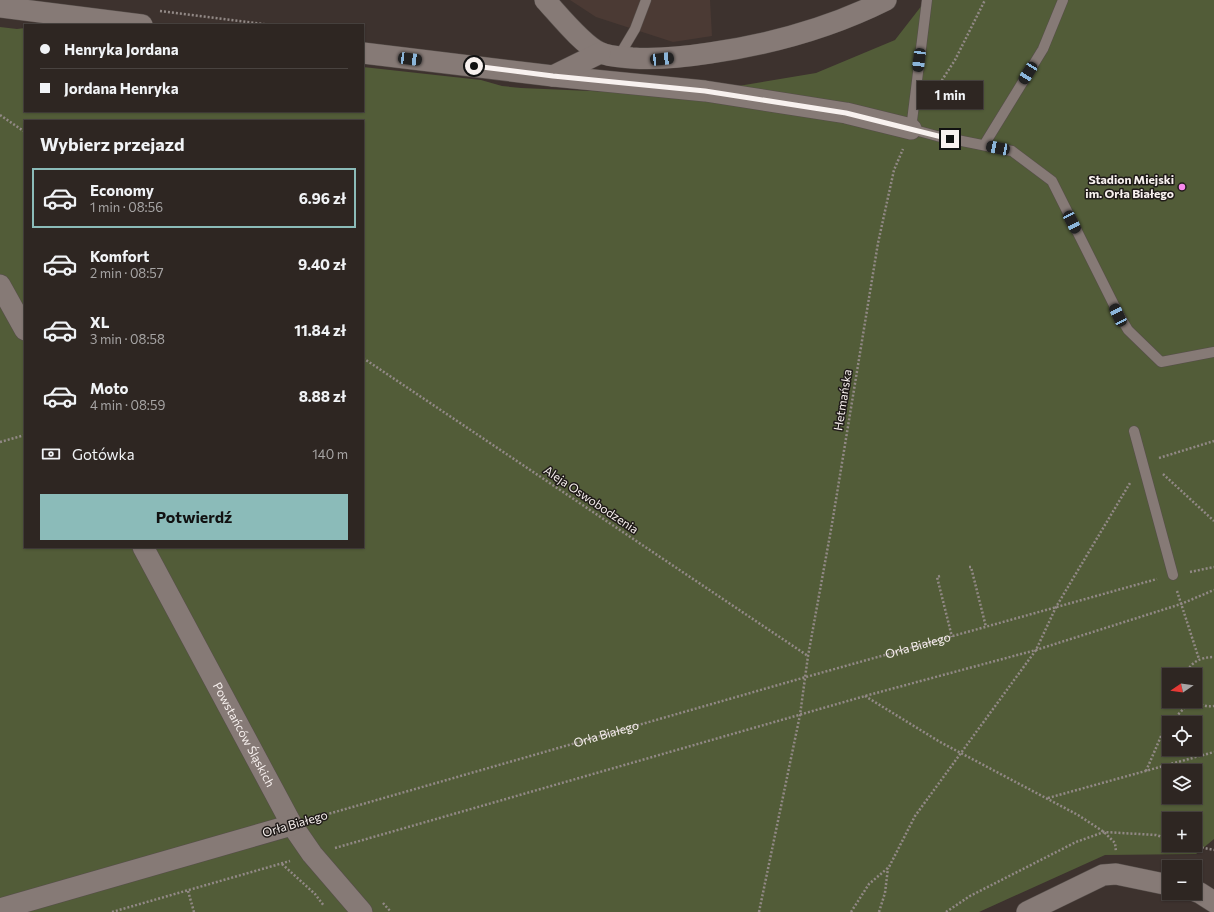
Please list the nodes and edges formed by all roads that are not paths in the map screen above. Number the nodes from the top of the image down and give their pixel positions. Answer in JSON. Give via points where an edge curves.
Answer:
{"nodes":[{"id":1,"x":545,"y":0,"type":"edge"},
{"id":2,"x":646,"y":0,"type":"edge"},
{"id":3,"x":886,"y":0,"type":"edge"},
{"id":4,"x":927,"y":0,"type":"edge"},
{"id":5,"x":1063,"y":0,"type":"edge"},
{"id":6,"x":0,"y":7,"type":"edge"},
{"id":7,"x":149,"y":18,"type":"edge"},
{"id":8,"x":602,"y":51,"type":"junction"},
{"id":9,"x":364,"y":53,"type":"edge"},
{"id":10,"x":553,"y":76,"type":"junction"},
{"id":11,"x":911,"y":129,"type":"junction"},
{"id":12,"x":984,"y":145,"type":"junction"},
{"id":13,"x":0,"y":285,"type":"edge"},
{"id":14,"x":24,"y":328,"type":"edge"},
{"id":15,"x":1214,"y":352,"type":"edge"},
{"id":16,"x":1134,"y":431,"type":"dead end"},
{"id":17,"x":144,"y":548,"type":"edge"},
{"id":18,"x":1173,"y":575,"type":"road end"},
{"id":19,"x":292,"y":824,"type":"junction"},
{"id":20,"x":1162,"y":884,"type":"edge"},
{"id":21,"x":1202,"y":894,"type":"edge"},
{"id":22,"x":1214,"y":902,"type":"edge"},
{"id":23,"x":0,"y":909,"type":"edge"},
{"id":24,"x":362,"y":912,"type":"edge"},
{"id":25,"x":1027,"y":912,"type":"edge"}],
"edges":[{"from":1,"to":8,"type":"street"},
{"from":2,"to":8,"type":"lane","via":[[635,29]]},
{"from":3,"to":8,"type":"street","via":[[832,24],[801,34],[729,50],[662,59]]},
{"from":4,"to":11,"type":"lane"},
{"from":5,"to":12,"type":"lane","via":[[1043,49]]},
{"from":6,"to":7,"type":"street"},
{"from":8,"to":10,"type":"street"},
{"from":9,"to":10,"type":"street"},
{"from":10,"to":11,"type":"street","via":[[705,91],[846,113]]},
{"from":11,"to":12,"type":"lane"},
{"from":12,"to":15,"type":"lane","via":[[1012,151],[1052,181],[1118,315],[1128,330],[1161,362]]},
{"from":13,"to":14,"type":"street"},
{"from":16,"to":18,"type":"lane"},
{"from":17,"to":19,"type":"street","name":"Powstańców Śląskich"},
{"from":19,"to":23,"type":"street","name":"Orła Białego"},
{"from":19,"to":24,"type":"street","name":"Powstańców Śląskich","via":[[312,854]]},
{"from":20,"to":25,"type":"street","via":[[1116,874],[1103,875]]},
{"from":21,"to":22,"type":"street"}]}
